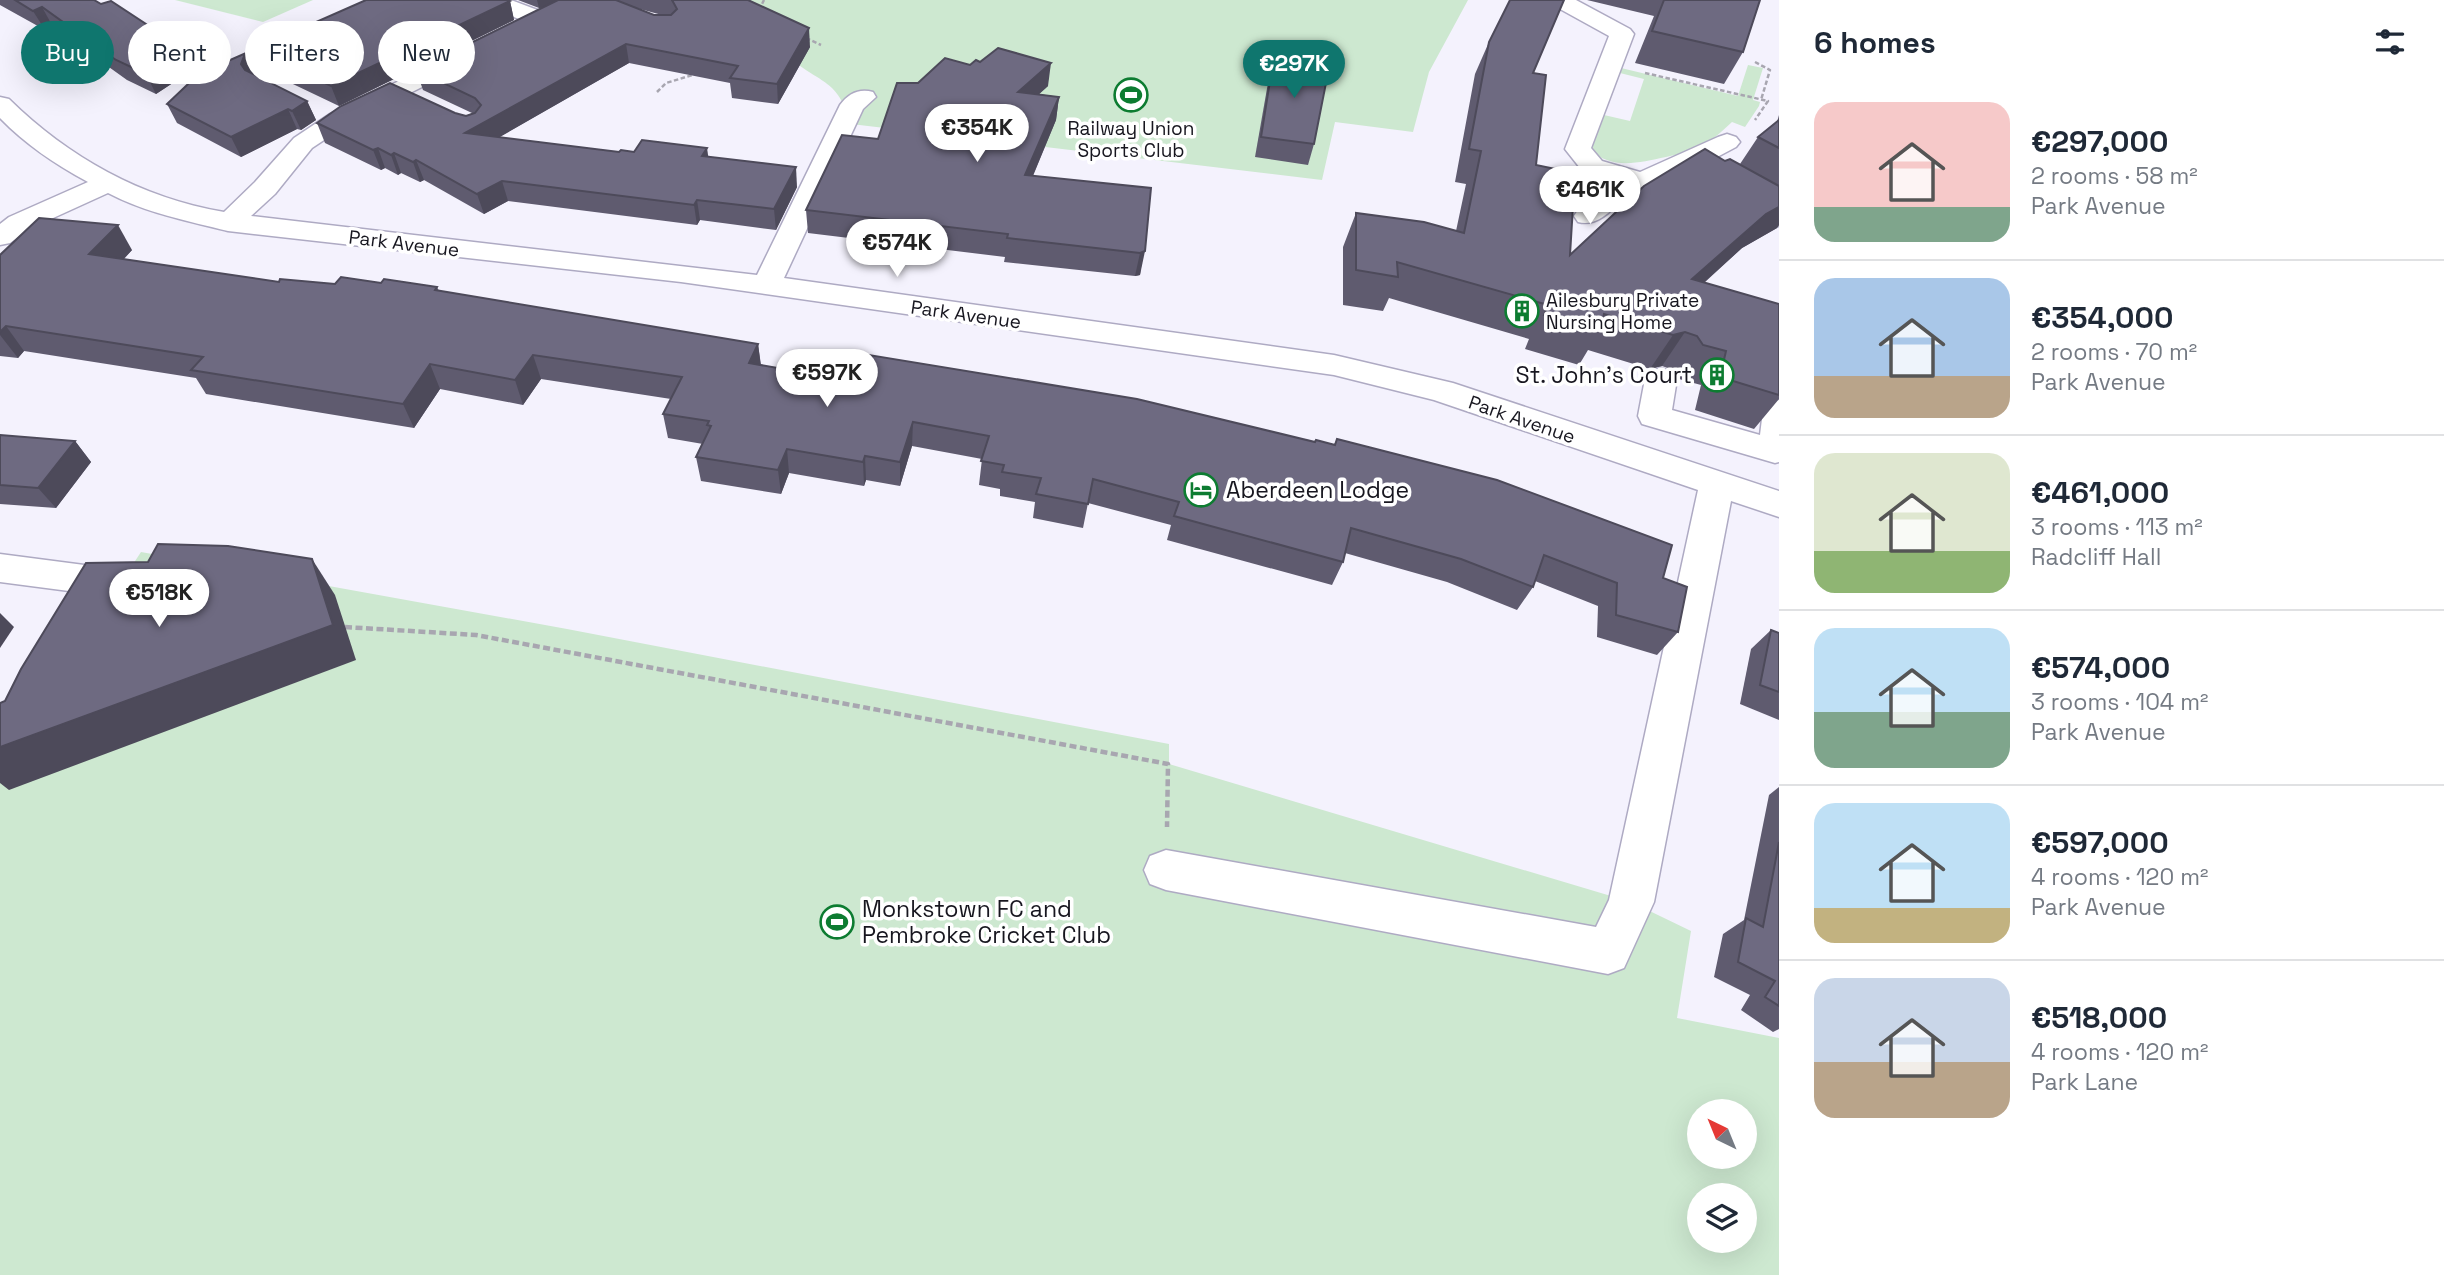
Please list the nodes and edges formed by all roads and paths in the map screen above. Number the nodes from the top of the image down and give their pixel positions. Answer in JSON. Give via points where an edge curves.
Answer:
{"nodes":[{"id":1,"x":491,"y":0,"type":"edge"},
{"id":2,"x":764,"y":0,"type":"edge"},
{"id":3,"x":1548,"y":0,"type":"edge"},
{"id":4,"x":760,"y":16,"type":"edge"},
{"id":5,"x":516,"y":31,"type":"edge"},
{"id":6,"x":796,"y":34,"type":"edge"},
{"id":7,"x":492,"y":43,"type":"edge"},
{"id":8,"x":821,"y":45,"type":"dead end"},
{"id":9,"x":1755,"y":62,"type":"edge"},
{"id":10,"x":1610,"y":64,"type":"junction"},
{"id":11,"x":702,"y":70,"type":"edge"},
{"id":12,"x":397,"y":90,"type":"junction"},
{"id":13,"x":657,"y":92,"type":"dead end"},
{"id":14,"x":864,"y":97,"type":"dead end"},
{"id":15,"x":1761,"y":100,"type":"junction"},
{"id":16,"x":421,"y":102,"type":"edge"},
{"id":17,"x":0,"y":104,"type":"edge"},
{"id":18,"x":314,"y":107,"type":"dead end"},
{"id":19,"x":339,"y":119,"type":"junction"},
{"id":20,"x":1727,"y":142,"type":"joint"},
{"id":21,"x":1684,"y":164,"type":"junction"},
{"id":22,"x":1627,"y":178,"type":"junction"},
{"id":23,"x":108,"y":183,"type":"junction"},
{"id":24,"x":1587,"y":216,"type":"dead end"},
{"id":25,"x":1779,"y":218,"type":"edge"},
{"id":26,"x":228,"y":223,"type":"junction"},
{"id":27,"x":0,"y":237,"type":"edge"},
{"id":28,"x":766,"y":286,"type":"junction"},
{"id":29,"x":1661,"y":379,"type":"dead end"},
{"id":30,"x":1779,"y":411,"type":"edge"},
{"id":31,"x":1717,"y":484,"type":"junction"},
{"id":32,"x":1779,"y":504,"type":"edge"},
{"id":33,"x":0,"y":568,"type":"edge"},
{"id":34,"x":115,"y":583,"type":"edge"},
{"id":35,"x":345,"y":627,"type":"dead end"},
{"id":36,"x":1166,"y":870,"type":"joint"}],
"edges":[{"from":1,"to":5,"type":"street","via":[[550,14]]},
{"from":2,"to":4,"type":"path","via":[[758,7]]},
{"from":3,"to":10,"type":"street","via":[[1567,4],[1622,34]]},
{"from":6,"to":8,"type":"path"},
{"from":7,"to":12,"type":"street"},
{"from":9,"to":15,"type":"path","via":[[1770,70]]},
{"from":10,"to":15,"type":"path"},
{"from":10,"to":22,"type":"street","via":[[1578,149],[1593,167]]},
{"from":11,"to":13,"type":"path","via":[[666,83]]},
{"from":12,"to":16,"type":"street"},
{"from":12,"to":19,"type":"street"},
{"from":14,"to":28,"type":"street","via":[[852,105]]},
{"from":15,"to":20,"type":"path","via":[[1768,101],[1749,128]]},
{"from":17,"to":23,"type":"street","name":"Park Avenue","via":[[59,156]]},
{"from":18,"to":19,"type":"street"},
{"from":19,"to":26,"type":"street","via":[[303,143]]},
{"from":20,"to":21,"type":"street"},
{"from":21,"to":22,"type":"street","via":[[1642,181]]},
{"from":21,"to":25,"type":"street"},
{"from":22,"to":24,"type":"street"},
{"from":23,"to":26,"type":"street","name":"Park Avenue","via":[[183,213]]},
{"from":23,"to":27,"type":"street","via":[[19,223]]},
{"from":26,"to":28,"type":"street","name":"Park Avenue"},
{"from":28,"to":31,"type":"street","name":"Park Avenue","via":[[1334,365],[1442,391]]},
{"from":29,"to":30,"type":"street","via":[[1654,416],[1775,451]]},
{"from":31,"to":32,"type":"street","name":"Park Avenue"},
{"from":31,"to":36,"type":"street","via":[[1631,902],[1608,952]]},
{"from":33,"to":34,"type":"street"},
{"from":35,"to":36,"type":"path","via":[[476,635],[1168,764]]}]}
